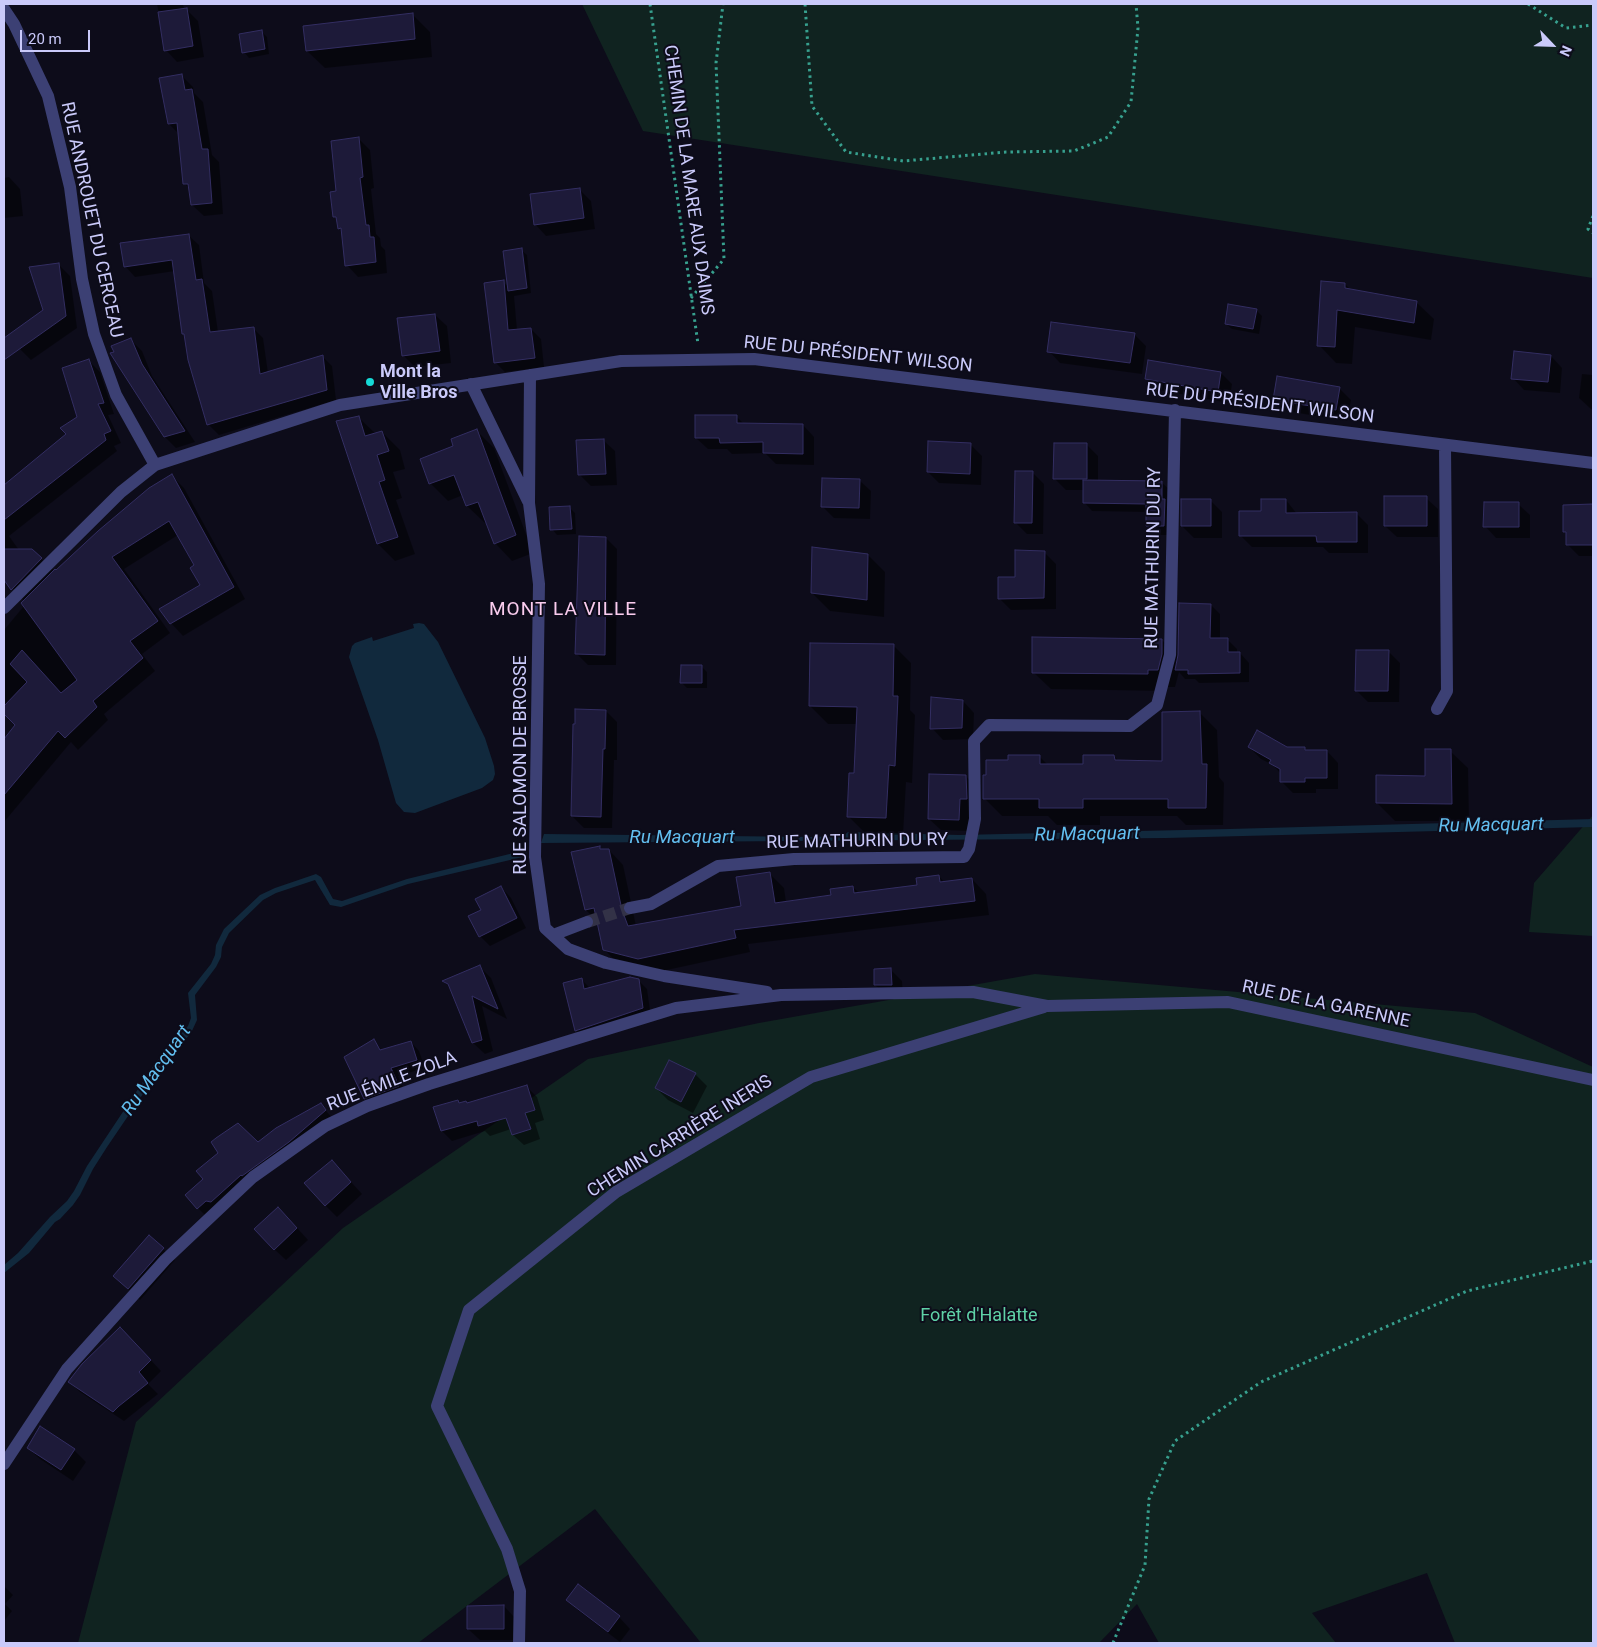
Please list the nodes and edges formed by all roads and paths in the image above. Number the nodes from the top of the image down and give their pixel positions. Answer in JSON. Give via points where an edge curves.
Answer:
{"nodes":[{"id":1,"x":650,"y":4,"type":"edge"},
{"id":2,"x":723,"y":4,"type":"edge"},
{"id":3,"x":805,"y":4,"type":"edge"},
{"id":4,"x":1136,"y":4,"type":"edge"},
{"id":5,"x":1528,"y":4,"type":"edge"},
{"id":6,"x":4,"y":9,"type":"edge"},
{"id":7,"x":1593,"y":25,"type":"edge"},
{"id":8,"x":1593,"y":216,"type":"edge"},
{"id":9,"x":1593,"y":233,"type":"edge"},
{"id":10,"x":691,"y":299,"type":"junction"},
{"id":11,"x":700,"y":359,"type":"junction"},
{"id":12,"x":530,"y":375,"type":"junction"},
{"id":13,"x":471,"y":384,"type":"junction"},
{"id":14,"x":1175,"y":410,"type":"junction"},
{"id":15,"x":1445,"y":445,"type":"junction"},
{"id":16,"x":1593,"y":463,"type":"edge"},
{"id":17,"x":155,"y":465,"type":"junction"},
{"id":18,"x":529,"y":503,"type":"junction"},
{"id":19,"x":4,"y":608,"type":"edge"},
{"id":20,"x":1437,"y":709,"type":"dead end"},
{"id":21,"x":630,"y":908,"type":"tunnel mouth"},
{"id":22,"x":587,"y":922,"type":"tunnel mouth"},
{"id":23,"x":553,"y":935,"type":"junction"},
{"id":24,"x":781,"y":994,"type":"junction"},
{"id":25,"x":1047,"y":1006,"type":"junction"},
{"id":26,"x":1593,"y":1080,"type":"edge"},
{"id":27,"x":1593,"y":1261,"type":"edge"},
{"id":28,"x":4,"y":1464,"type":"edge"},
{"id":29,"x":519,"y":1643,"type":"edge"},
{"id":30,"x":1113,"y":1643,"type":"edge"}],
"edges":[{"from":1,"to":10,"type":"path","name":"CHEMIN DE LA MARE AUX DAIMS"},
{"from":2,"to":10,"type":"path","via":[[716,63],[724,259]]},
{"from":3,"to":4,"type":"path","via":[[812,106],[846,152],[903,161],[1074,150],[1108,137],[1131,102],[1138,28]]},
{"from":5,"to":7,"type":"path","via":[[1566,28]]},
{"from":6,"to":17,"type":"street","name":"RUE ANDROUET DU CERCEAU","via":[[48,96],[70,187],[82,279],[94,334],[116,395]]},
{"from":8,"to":9,"type":"path","via":[[1588,229]]},
{"from":10,"to":11,"type":"path","name":"CHEMIN DE LA MARE AUX DAIMS"},
{"from":11,"to":12,"type":"street","name":"RUE DU PRÉSIDENT WILSON","via":[[621,361]]},
{"from":11,"to":14,"type":"street","name":"RUE DU PRÉSIDENT WILSON","via":[[754,358]]},
{"from":12,"to":13,"type":"street","name":"RUE DU PRÉSIDENT WILSON"},
{"from":12,"to":18,"type":"street","name":"RUE SALOMON DE BROSSE"},
{"from":13,"to":17,"type":"street","name":"RUE DU PRÉSIDENT WILSON","via":[[340,405]]},
{"from":13,"to":18,"type":"street","name":"RUE SALOMON DE BROSSE"},
{"from":14,"to":15,"type":"street","name":"RUE DU PRÉSIDENT WILSON"},
{"from":14,"to":21,"type":"street","name":"RUE MATHURIN DU RY","via":[[1170,655],[1157,705],[1130,726],[989,725],[974,741],[975,819],[969,849],[964,857],[794,859],[718,866],[650,904]]},
{"from":15,"to":16,"type":"street","name":"RUE DU PRÉSIDENT WILSON"},
{"from":15,"to":20,"type":"street","via":[[1447,691]]},
{"from":17,"to":19,"type":"street","name":"RUE DU PRÉSIDENT WILSON","via":[[121,492]]},
{"from":18,"to":23,"type":"street","name":"RUE SALOMON DE BROSSE","via":[[539,584],[535,857],[545,928]]},
{"from":22,"to":23,"type":"street"},
{"from":23,"to":24,"type":"street","name":"RUE SALOMON DE BROSSE","via":[[568,948],[606,963],[664,976]]},
{"from":24,"to":25,"type":"street","via":[[972,992]]},
{"from":24,"to":28,"type":"street","name":"RUE ÉMILE ZOLA","via":[[676,1008],[429,1084],[367,1106],[325,1126],[253,1177],[165,1260],[67,1369]]},
{"from":25,"to":26,"type":"street","name":"RUE DE LA GARENNE","via":[[1228,1002]]},
{"from":25,"to":29,"type":"street","name":"CHEMIN CARRIÈRE INERIS","via":[[810,1078],[616,1192],[469,1310],[437,1406],[507,1549],[520,1592]]},
{"from":27,"to":30,"type":"path","via":[[1467,1291],[1261,1382],[1175,1441],[1149,1499],[1145,1565]]}]}
